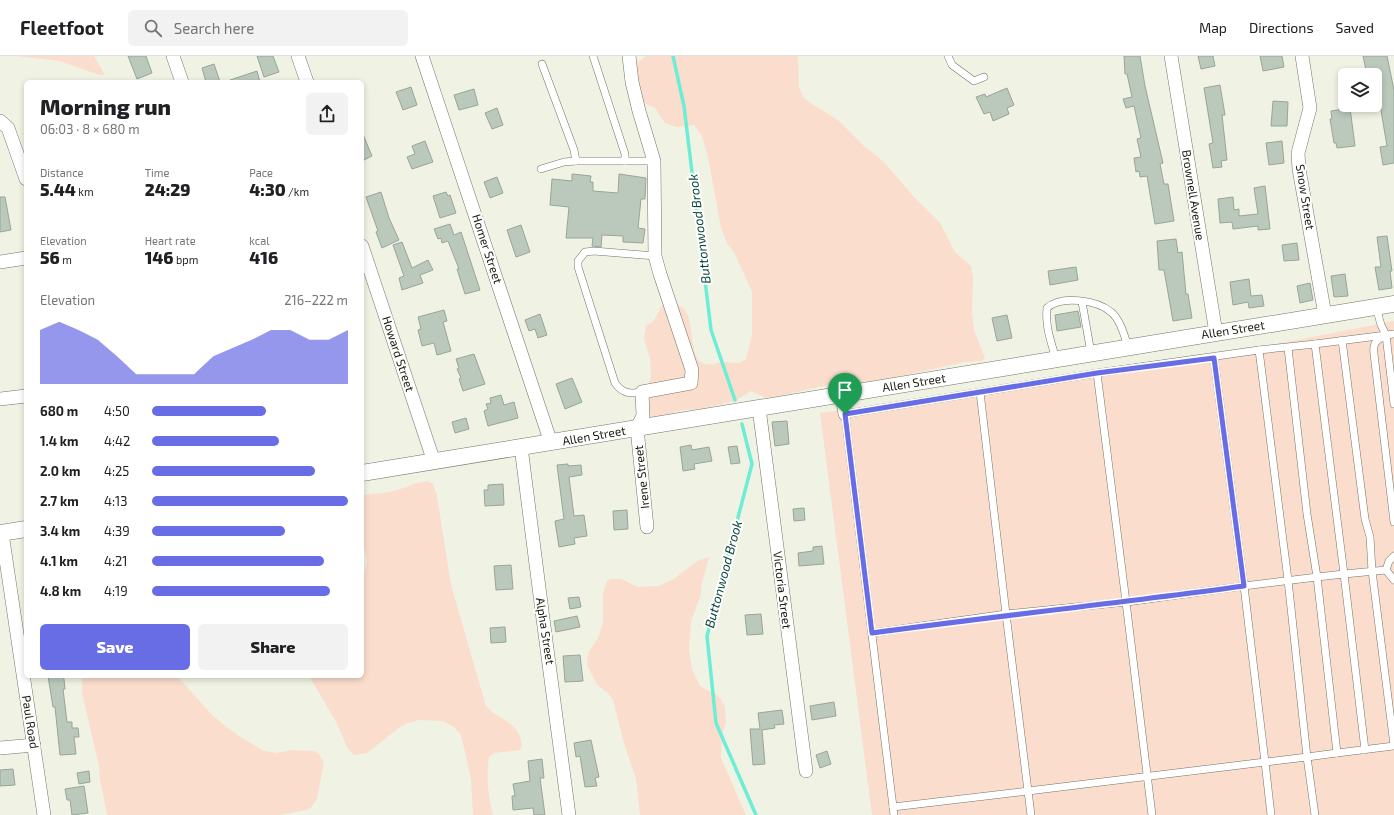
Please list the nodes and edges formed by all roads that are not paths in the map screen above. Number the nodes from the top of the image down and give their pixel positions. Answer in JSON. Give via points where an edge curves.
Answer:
{"nodes":[{"id":1,"x":173,"y":56,"type":"edge"},
{"id":2,"x":298,"y":56,"type":"edge"},
{"id":3,"x":422,"y":56,"type":"edge"},
{"id":4,"x":593,"y":56,"type":"edge"},
{"id":5,"x":629,"y":56,"type":"edge"},
{"id":6,"x":948,"y":56,"type":"edge"},
{"id":7,"x":1170,"y":56,"type":"edge"},
{"id":8,"x":1302,"y":56,"type":"edge"},
{"id":9,"x":542,"y":64,"type":"dead end"},
{"id":10,"x":984,"y":77,"type":"dead end"},
{"id":11,"x":181,"y":80,"type":"edge"},
{"id":12,"x":306,"y":80,"type":"edge"},
{"id":13,"x":1,"y":121,"type":"edge"},
{"id":14,"x":576,"y":161,"type":"junction"},
{"id":15,"x":625,"y":161,"type":"junction"},
{"id":16,"x":654,"y":161,"type":"junction"},
{"id":17,"x":541,"y":169,"type":"dead end"},
{"id":18,"x":24,"y":173,"type":"edge"},
{"id":19,"x":364,"y":252,"type":"edge"},
{"id":20,"x":655,"y":256,"type":"junction"},
{"id":21,"x":24,"y":258,"type":"edge"},
{"id":22,"x":0,"y":262,"type":"edge"},
{"id":23,"x":1082,"y":302,"type":"junction"},
{"id":24,"x":1394,"y":304,"type":"edge"},
{"id":25,"x":1376,"y":307,"type":"junction"},
{"id":26,"x":1325,"y":315,"type":"junction"},
{"id":27,"x":1216,"y":333,"type":"junction"},
{"id":28,"x":1390,"y":334,"type":"edge"},
{"id":29,"x":1342,"y":340,"type":"junction"},
{"id":30,"x":1315,"y":344,"type":"junction"},
{"id":31,"x":1128,"y":348,"type":"junction"},
{"id":32,"x":1288,"y":348,"type":"junction"},
{"id":33,"x":1259,"y":350,"type":"junction"},
{"id":34,"x":1091,"y":354,"type":"junction"},
{"id":35,"x":1214,"y":358,"type":"junction"},
{"id":36,"x":1056,"y":359,"type":"junction"},
{"id":37,"x":1097,"y":373,"type":"junction"},
{"id":38,"x":642,"y":392,"type":"junction"},
{"id":39,"x":980,"y":392,"type":"junction"},
{"id":40,"x":842,"y":395,"type":"junction"},
{"id":41,"x":24,"y":396,"type":"edge"},
{"id":42,"x":0,"y":400,"type":"edge"},
{"id":43,"x":1394,"y":404,"type":"edge"},
{"id":44,"x":759,"y":408,"type":"junction"},
{"id":45,"x":845,"y":414,"type":"junction"},
{"id":46,"x":637,"y":428,"type":"junction"},
{"id":47,"x":551,"y":443,"type":"junction"},
{"id":48,"x":521,"y":447,"type":"junction"},
{"id":49,"x":434,"y":462,"type":"junction"},
{"id":50,"x":364,"y":474,"type":"edge"},
{"id":51,"x":1394,"y":522,"type":"edge"},
{"id":52,"x":647,"y":527,"type":"dead end"},
{"id":53,"x":24,"y":529,"type":"edge"},
{"id":54,"x":1,"y":533,"type":"edge"},
{"id":55,"x":1394,"y":556,"type":"edge"},
{"id":56,"x":1386,"y":570,"type":"junction"},
{"id":57,"x":1372,"y":571,"type":"junction"},
{"id":58,"x":1344,"y":574,"type":"junction"},
{"id":59,"x":1317,"y":577,"type":"junction"},
{"id":60,"x":1288,"y":580,"type":"junction"},
{"id":61,"x":1394,"y":580,"type":"edge"},
{"id":62,"x":1244,"y":586,"type":"junction"},
{"id":63,"x":1126,"y":602,"type":"junction"},
{"id":64,"x":1006,"y":614,"type":"junction"},
{"id":65,"x":872,"y":633,"type":"junction"},
{"id":66,"x":34,"y":745,"type":"junction"},
{"id":67,"x":1394,"y":746,"type":"edge"},
{"id":68,"x":0,"y":748,"type":"edge"},
{"id":69,"x":1366,"y":750,"type":"junction"},
{"id":70,"x":1337,"y":753,"type":"junction"},
{"id":71,"x":1307,"y":757,"type":"junction"},
{"id":72,"x":1265,"y":762,"type":"junction"},
{"id":73,"x":806,"y":771,"type":"dead end"},
{"id":74,"x":1147,"y":777,"type":"junction"},
{"id":75,"x":1028,"y":791,"type":"junction"},
{"id":76,"x":893,"y":807,"type":"junction"},
{"id":77,"x":44,"y":815,"type":"edge"},
{"id":78,"x":570,"y":815,"type":"edge"},
{"id":79,"x":894,"y":815,"type":"edge"},
{"id":80,"x":1032,"y":815,"type":"edge"},
{"id":81,"x":1152,"y":815,"type":"edge"},
{"id":82,"x":1271,"y":815,"type":"edge"},
{"id":83,"x":1315,"y":815,"type":"edge"}],
"edges":[{"from":1,"to":11,"type":"street"},
{"from":2,"to":12,"type":"street"},
{"from":3,"to":47,"type":"street","name":"Homer Street"},
{"from":4,"to":15,"type":"lane","via":[[625,154]]},
{"from":5,"to":16,"type":"street","via":[[632,82]]},
{"from":6,"to":10,"type":"lane","via":[[952,65],[974,81]]},
{"from":7,"to":27,"type":"street","name":"Brownell Avenue"},
{"from":8,"to":26,"type":"street","name":"Snow Street","via":[[1310,108],[1298,153],[1299,169]]},
{"from":9,"to":14,"type":"lane"},
{"from":13,"to":18,"type":"street","via":[[8,128]]},
{"from":14,"to":15,"type":"lane"},
{"from":14,"to":17,"type":"lane"},
{"from":15,"to":16,"type":"lane"},
{"from":16,"to":20,"type":"street"},
{"from":19,"to":49,"type":"street","name":"Howard Street"},
{"from":20,"to":38,"type":"street","via":[[692,370],[691,384]]},
{"from":20,"to":38,"type":"lane","via":[[594,251],[586,252],[578,261],[615,384],[630,394]]},
{"from":21,"to":22,"type":"street"},
{"from":23,"to":31,"type":"lane","via":[[1098,304],[1112,312],[1125,336]]},
{"from":23,"to":34,"type":"lane"},
{"from":23,"to":36,"type":"lane","via":[[1059,300],[1047,308],[1047,327]]},
{"from":24,"to":25,"type":"street","name":"Allen Street"},
{"from":25,"to":26,"type":"street","name":"Allen Street"},
{"from":25,"to":28,"type":"lane","via":[[1381,325]]},
{"from":26,"to":27,"type":"street","name":"Allen Street"},
{"from":27,"to":31,"type":"street","name":"Allen Street"},
{"from":28,"to":29,"type":"lane"},
{"from":28,"to":43,"type":"lane"},
{"from":28,"to":51,"type":"lane","via":[[1376,340],[1373,347]]},
{"from":29,"to":30,"type":"lane"},
{"from":29,"to":57,"type":"lane","via":[[1365,519],[1370,538]]},
{"from":30,"to":32,"type":"lane"},
{"from":30,"to":58,"type":"lane"},
{"from":31,"to":34,"type":"street","name":"Allen Street"},
{"from":32,"to":33,"type":"lane"},
{"from":32,"to":59,"type":"lane"},
{"from":33,"to":35,"type":"lane"},
{"from":33,"to":60,"type":"lane"},
{"from":34,"to":36,"type":"street","name":"Allen Street"},
{"from":35,"to":37,"type":"lane"},
{"from":35,"to":62,"type":"lane"},
{"from":36,"to":40,"type":"street","name":"Allen Street"},
{"from":37,"to":39,"type":"lane"},
{"from":37,"to":63,"type":"lane"},
{"from":38,"to":46,"type":"street","via":[[643,416]]},
{"from":39,"to":45,"type":"lane"},
{"from":39,"to":64,"type":"lane"},
{"from":40,"to":44,"type":"street","name":"Allen Street"},
{"from":40,"to":45,"type":"street"},
{"from":41,"to":42,"type":"street"},
{"from":44,"to":46,"type":"street","name":"Allen Street"},
{"from":44,"to":73,"type":"street","name":"Victoria Street"},
{"from":45,"to":65,"type":"lane"},
{"from":46,"to":47,"type":"street","name":"Allen Street"},
{"from":46,"to":52,"type":"street","name":"Irene Street"},
{"from":47,"to":48,"type":"street","name":"Allen Street"},
{"from":48,"to":49,"type":"street","name":"Allen Street"},
{"from":48,"to":78,"type":"street","name":"Alpha Street"},
{"from":49,"to":50,"type":"street","name":"Allen Street"},
{"from":53,"to":54,"type":"street"},
{"from":54,"to":66,"type":"street","name":"Paul Road"},
{"from":55,"to":56,"type":"lane"},
{"from":56,"to":57,"type":"lane"},
{"from":56,"to":61,"type":"lane"},
{"from":57,"to":58,"type":"lane"},
{"from":57,"to":67,"type":"lane"},
{"from":58,"to":59,"type":"lane"},
{"from":58,"to":69,"type":"lane"},
{"from":59,"to":60,"type":"lane"},
{"from":59,"to":70,"type":"lane"},
{"from":60,"to":62,"type":"lane"},
{"from":60,"to":71,"type":"lane"},
{"from":62,"to":63,"type":"lane"},
{"from":62,"to":72,"type":"lane"},
{"from":63,"to":64,"type":"lane"},
{"from":63,"to":74,"type":"lane"},
{"from":64,"to":65,"type":"lane"},
{"from":64,"to":75,"type":"lane"},
{"from":65,"to":76,"type":"lane"},
{"from":66,"to":68,"type":"street"},
{"from":66,"to":77,"type":"street","name":"Paul Road"},
{"from":67,"to":69,"type":"lane"},
{"from":69,"to":70,"type":"lane"},
{"from":70,"to":71,"type":"lane"},
{"from":71,"to":72,"type":"lane"},
{"from":71,"to":83,"type":"lane"},
{"from":72,"to":74,"type":"lane"},
{"from":72,"to":82,"type":"lane"},
{"from":74,"to":75,"type":"lane"},
{"from":74,"to":81,"type":"lane"},
{"from":75,"to":76,"type":"lane"},
{"from":75,"to":80,"type":"lane"},
{"from":76,"to":79,"type":"lane"}]}
